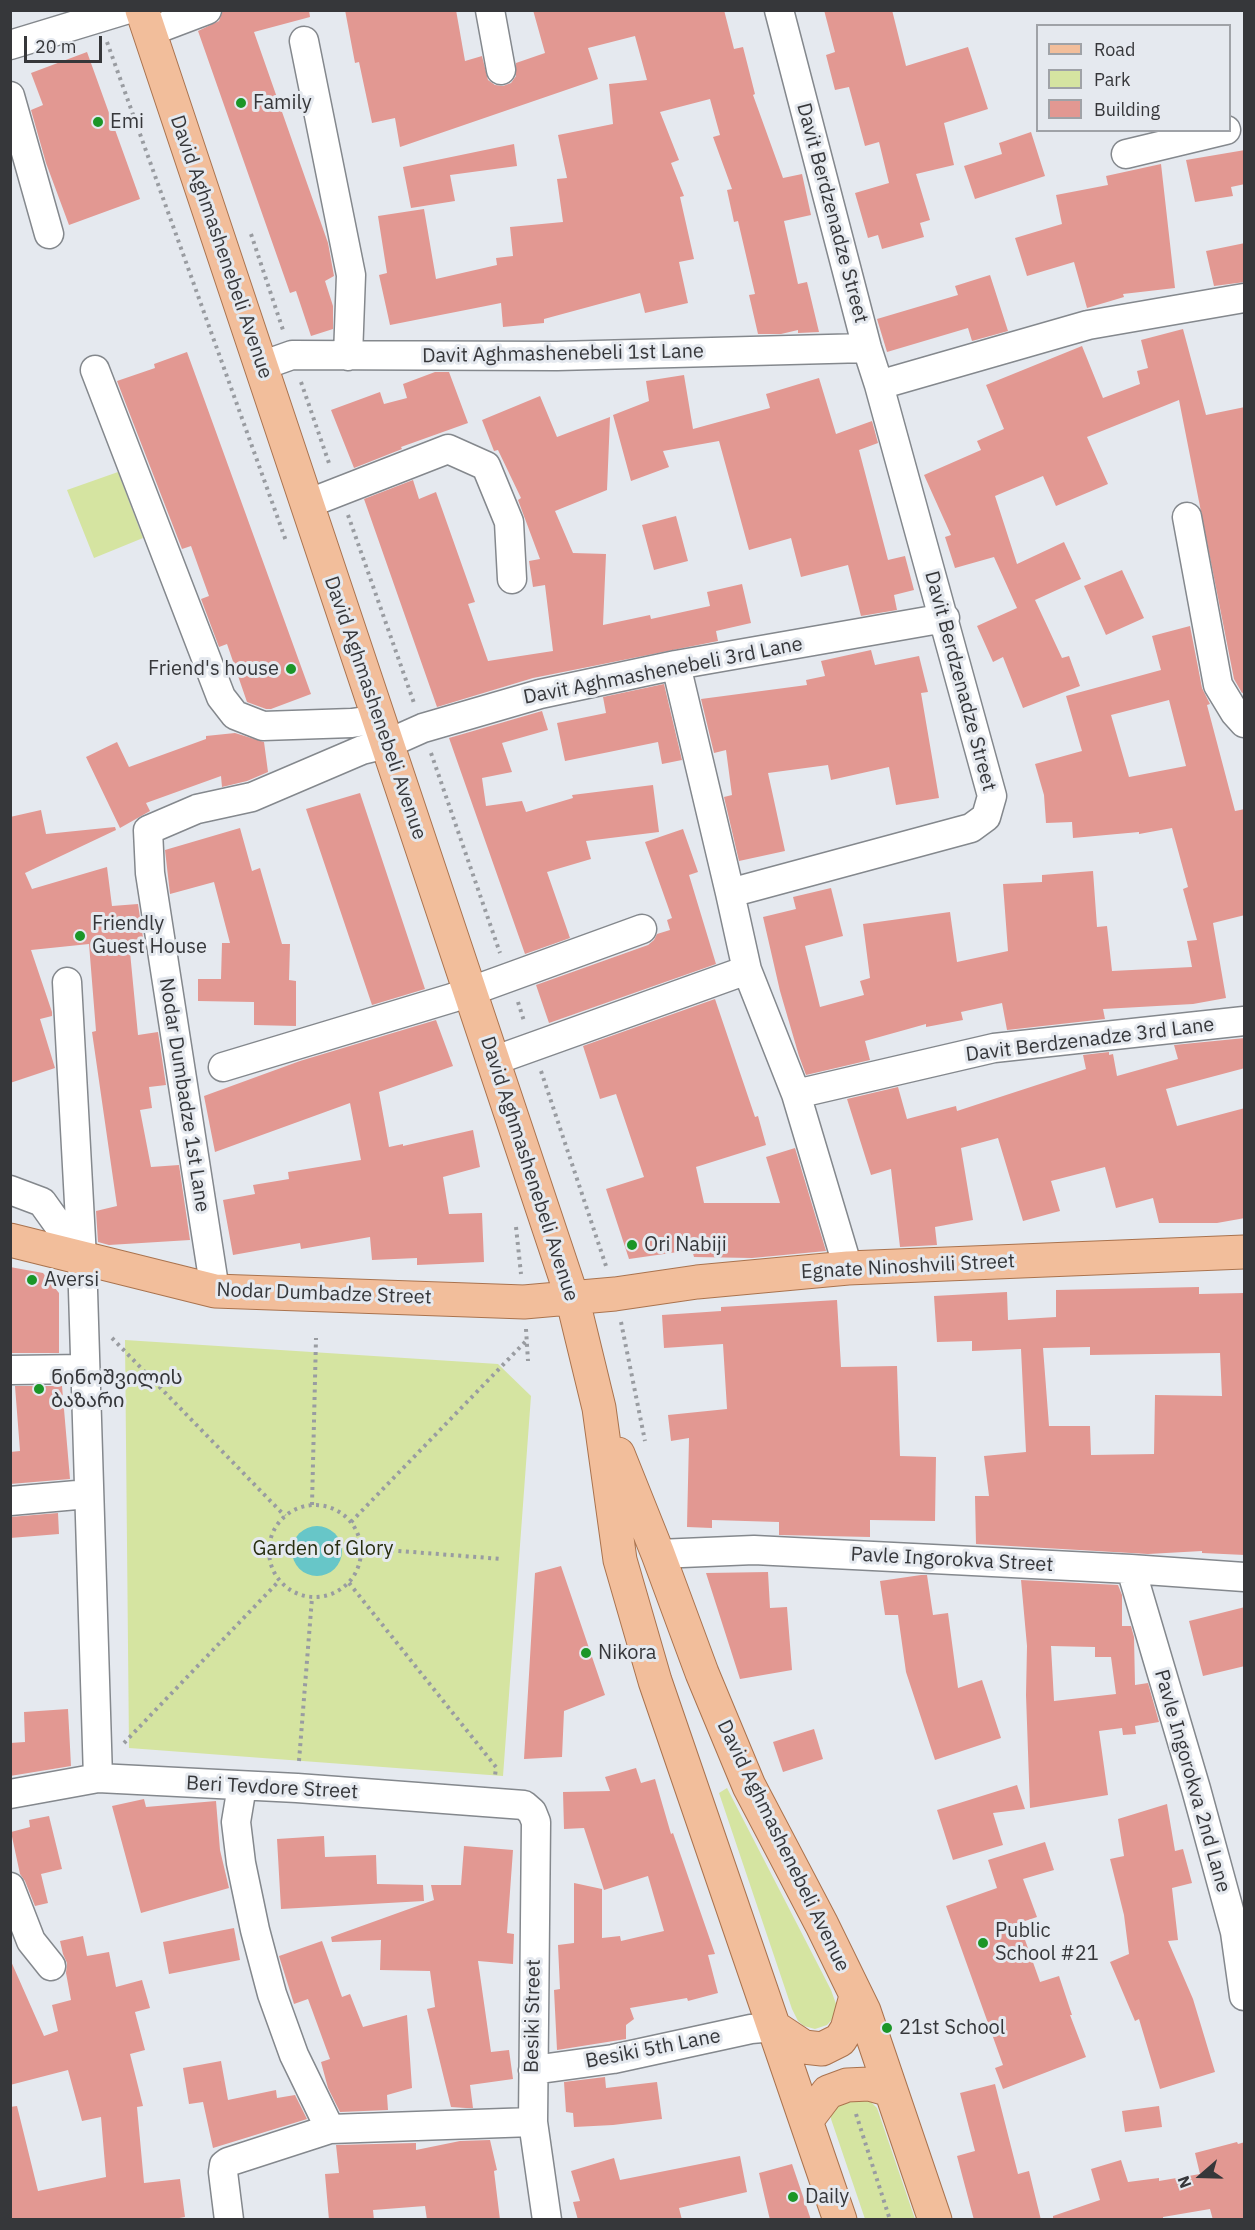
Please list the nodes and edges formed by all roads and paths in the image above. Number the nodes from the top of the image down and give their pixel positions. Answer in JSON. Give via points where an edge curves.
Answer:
{"nodes":[{"id":1,"x":207,"y":10,"type":"edge"},
{"id":2,"x":490,"y":10,"type":"edge"},
{"id":3,"x":779,"y":10,"type":"edge"},
{"id":4,"x":112,"y":15,"type":"edge"},
{"id":5,"x":145,"y":21,"type":"edge"},
{"id":6,"x":304,"y":41,"type":"dead end"},
{"id":7,"x":10,"y":45,"type":"edge"},
{"id":8,"x":501,"y":70,"type":"dead end"},
{"id":9,"x":10,"y":96,"type":"edge"},
{"id":10,"x":1220,"y":132,"type":"edge"},
{"id":11,"x":1126,"y":154,"type":"dead end"},
{"id":12,"x":250,"y":233,"type":"dead end"},
{"id":13,"x":49,"y":234,"type":"dead end"},
{"id":14,"x":1245,"y":298,"type":"edge"},
{"id":15,"x":867,"y":348,"type":"junction"},
{"id":16,"x":292,"y":355,"type":"junction"},
{"id":17,"x":348,"y":356,"type":"junction"},
{"id":18,"x":261,"y":366,"type":"junction"},
{"id":19,"x":95,"y":370,"type":"dead end"},
{"id":20,"x":879,"y":384,"type":"junction"},
{"id":21,"x":339,"y":492,"type":"junction"},
{"id":22,"x":307,"y":504,"type":"junction"},
{"id":23,"x":1187,"y":517,"type":"dead end"},
{"id":24,"x":289,"y":550,"type":"dead end"},
{"id":25,"x":512,"y":579,"type":"dead end"},
{"id":26,"x":945,"y":618,"type":"junction"},
{"id":27,"x":676,"y":665,"type":"junction"},
{"id":28,"x":1245,"y":723,"type":"edge"},
{"id":29,"x":423,"y":728,"type":"junction"},
{"id":30,"x":383,"y":731,"type":"junction"},
{"id":31,"x":730,"y":893,"type":"junction"},
{"id":32,"x":642,"y":929,"type":"dead end"},
{"id":33,"x":747,"y":969,"type":"junction"},
{"id":34,"x":509,"y":977,"type":"junction"},
{"id":35,"x":67,"y":982,"type":"dead end"},
{"id":36,"x":470,"y":991,"type":"junction"},
{"id":37,"x":1245,"y":1022,"type":"edge"},
{"id":38,"x":532,"y":1046,"type":"junction"},
{"id":39,"x":493,"y":1060,"type":"junction"},
{"id":40,"x":224,"y":1067,"type":"dead end"},
{"id":41,"x":796,"y":1094,"type":"junction"},
{"id":42,"x":10,"y":1190,"type":"edge"},
{"id":43,"x":515,"y":1223,"type":"dead end"},
{"id":44,"x":10,"y":1240,"type":"edge"},
{"id":45,"x":1245,"y":1252,"type":"edge"},
{"id":46,"x":82,"y":1258,"type":"junction"},
{"id":47,"x":848,"y":1268,"type":"junction"},
{"id":48,"x":215,"y":1291,"type":"junction"},
{"id":49,"x":615,"y":1294,"type":"junction"},
{"id":50,"x":572,"y":1297,"type":"junction"},
{"id":51,"x":524,"y":1302,"type":"junction"},
{"id":52,"x":84,"y":1304,"type":"junction"},
{"id":53,"x":316,"y":1338,"type":"dead end"},
{"id":54,"x":527,"y":1340,"type":"junction"},
{"id":55,"x":528,"y":1361,"type":"dead end"},
{"id":56,"x":85,"y":1369,"type":"junction"},
{"id":57,"x":10,"y":1370,"type":"edge"},
{"id":58,"x":599,"y":1408,"type":"junction"},
{"id":59,"x":646,"y":1446,"type":"dead end"},
{"id":60,"x":88,"y":1494,"type":"junction"},
{"id":61,"x":10,"y":1501,"type":"edge"},
{"id":62,"x":312,"y":1505,"type":"junction"},
{"id":63,"x":285,"y":1516,"type":"junction"},
{"id":64,"x":351,"y":1522,"type":"junction"},
{"id":65,"x":361,"y":1548,"type":"junction"},
{"id":66,"x":658,"y":1554,"type":"junction"},
{"id":67,"x":502,"y":1559,"type":"dead end"},
{"id":68,"x":1131,"y":1569,"type":"junction"},
{"id":69,"x":1245,"y":1577,"type":"edge"},
{"id":70,"x":279,"y":1581,"type":"junction"},
{"id":71,"x":349,"y":1583,"type":"junction"},
{"id":72,"x":312,"y":1598,"type":"junction"},
{"id":73,"x":98,"y":1778,"type":"junction"},
{"id":74,"x":242,"y":1786,"type":"junction"},
{"id":75,"x":297,"y":1788,"type":"junction"},
{"id":76,"x":10,"y":1794,"type":"edge"},
{"id":77,"x":492,"y":1804,"type":"junction"},
{"id":78,"x":531,"y":1812,"type":"joint"},
{"id":79,"x":10,"y":1887,"type":"edge"},
{"id":80,"x":51,"y":1966,"type":"dead end"},
{"id":81,"x":856,"y":1996,"type":"junction"},
{"id":82,"x":1245,"y":1996,"type":"edge"},
{"id":83,"x":774,"y":2026,"type":"junction"},
{"id":84,"x":532,"y":2070,"type":"junction"},
{"id":85,"x":847,"y":2085,"type":"junction"},
{"id":86,"x":890,"y":2090,"type":"junction"},
{"id":87,"x":806,"y":2121,"type":"junction"},
{"id":88,"x":533,"y":2122,"type":"junction"},
{"id":89,"x":330,"y":2129,"type":"junction"},
{"id":90,"x":229,"y":2220,"type":"edge"},
{"id":91,"x":547,"y":2220,"type":"edge"},
{"id":92,"x":840,"y":2220,"type":"edge"},
{"id":93,"x":890,"y":2220,"type":"edge"},
{"id":94,"x":935,"y":2220,"type":"edge"}],
"edges":[{"from":1,"to":5,"type":"street"},
{"from":2,"to":8,"type":"street"},
{"from":3,"to":15,"type":"street","name":"Davit Berdzenadze Street"},
{"from":4,"to":7,"type":"street"},
{"from":4,"to":24,"type":"path"},
{"from":5,"to":18,"type":"main road","name":"David Aghmashenebeli Avenue"},
{"from":6,"to":17,"type":"street","via":[[351,275]]},
{"from":9,"to":13,"type":"street"},
{"from":10,"to":11,"type":"street"},
{"from":12,"to":16,"type":"path"},
{"from":14,"to":20,"type":"street","via":[[1088,325]]},
{"from":15,"to":17,"type":"street","name":"Davit Aghmashenebeli 1st Lane","via":[[557,356]]},
{"from":15,"to":20,"type":"street","name":"Davit Berdzenadze Street"},
{"from":16,"to":17,"type":"street","name":"Davit Aghmashenebeli 1st Lane"},
{"from":16,"to":18,"type":"street","name":"Davit Aghmashenebeli 1st Lane"},
{"from":16,"to":21,"type":"path"},
{"from":18,"to":22,"type":"main road","name":"David Aghmashenebeli Avenue"},
{"from":19,"to":30,"type":"street","via":[[220,696],[235,715],[263,726],[352,723]]},
{"from":20,"to":26,"type":"street","name":"Davit Berdzenadze Street"},
{"from":21,"to":22,"type":"street"},
{"from":21,"to":25,"type":"street","via":[[448,449],[486,466],[509,522]]},
{"from":21,"to":29,"type":"path"},
{"from":22,"to":30,"type":"main road","name":"David Aghmashenebeli Avenue"},
{"from":23,"to":28,"type":"street","via":[[1218,685]]},
{"from":26,"to":27,"type":"street","name":"Davit Aghmashenebeli 3rd Lane"},
{"from":26,"to":31,"type":"street","name":"Davit Berdzenadze Street","via":[[992,796],[986,817],[971,828]]},
{"from":27,"to":29,"type":"street","name":"Davit Aghmashenebeli 3rd Lane","via":[[540,694]]},
{"from":27,"to":31,"type":"street"},
{"from":29,"to":30,"type":"street","name":"Davit Aghmashenebeli 3rd Lane"},
{"from":29,"to":34,"type":"path"},
{"from":30,"to":36,"type":"main road","name":"David Aghmashenebeli Avenue"},
{"from":30,"to":48,"type":"street","name":"Nodar Dumbadze 1st Lane","via":[[362,750],[252,797],[197,809],[148,830],[150,873]]},
{"from":31,"to":33,"type":"street"},
{"from":32,"to":34,"type":"street"},
{"from":33,"to":38,"type":"street"},
{"from":33,"to":41,"type":"street"},
{"from":34,"to":36,"type":"street"},
{"from":34,"to":38,"type":"path"},
{"from":35,"to":46,"type":"street"},
{"from":36,"to":39,"type":"main road","name":"David Aghmashenebeli Avenue"},
{"from":36,"to":40,"type":"street"},
{"from":37,"to":41,"type":"street","name":"Davit Berdzenadze 3rd Lane","via":[[994,1048]]},
{"from":38,"to":39,"type":"street"},
{"from":38,"to":49,"type":"path"},
{"from":39,"to":50,"type":"main road","name":"David Aghmashenebeli Avenue"},
{"from":41,"to":47,"type":"street"},
{"from":42,"to":46,"type":"street","via":[[42,1202]]},
{"from":43,"to":51,"type":"path"},
{"from":44,"to":46,"type":"main road","name":"Nodar Dumbadze Street"},
{"from":45,"to":47,"type":"main road","name":"Egnate Ninoshvili Street"},
{"from":46,"to":48,"type":"main road","name":"Nodar Dumbadze Street"},
{"from":46,"to":52,"type":"street"},
{"from":47,"to":49,"type":"main road","name":"Egnate Ninoshvili Street"},
{"from":48,"to":51,"type":"main road","name":"Nodar Dumbadze Street"},
{"from":49,"to":50,"type":"main road","name":"Egnate Ninoshvili Street"},
{"from":49,"to":59,"type":"path"},
{"from":50,"to":51,"type":"main road","name":"Nodar Dumbadze Street"},
{"from":50,"to":58,"type":"main road","name":"David Aghmashenebeli Avenue"},
{"from":51,"to":54,"type":"path"},
{"from":52,"to":56,"type":"street"},
{"from":52,"to":63,"type":"path","via":[[112,1339]]},
{"from":53,"to":62,"type":"path"},
{"from":54,"to":55,"type":"path"},
{"from":54,"to":64,"type":"path"},
{"from":56,"to":57,"type":"street"},
{"from":56,"to":60,"type":"street"},
{"from":58,"to":66,"type":"main road","name":"David Aghmashenebeli Avenue"},
{"from":58,"to":83,"type":"main road","name":"David Aghmashenebeli Avenue","via":[[620,1560],[656,1681]]},
{"from":60,"to":61,"type":"street"},
{"from":60,"to":73,"type":"street"},
{"from":62,"to":63,"type":"path"},
{"from":62,"to":64,"type":"path","via":[[340,1512]]},
{"from":63,"to":70,"type":"path","via":[[269,1543],[270,1563]]},
{"from":64,"to":65,"type":"path"},
{"from":65,"to":67,"type":"path"},
{"from":65,"to":71,"type":"path","via":[[356,1572]]},
{"from":66,"to":68,"type":"street","name":"Pavle Ingorokva Street","via":[[754,1550]]},
{"from":66,"to":81,"type":"main road","name":"David Aghmashenebeli Avenue","via":[[749,1786]]},
{"from":68,"to":69,"type":"street","name":"Pavle Ingorokva Street"},
{"from":68,"to":82,"type":"street","name":"Pavle Ingorokva 2nd Lane","via":[[1232,1921]]},
{"from":70,"to":72,"type":"path","via":[[294,1593]]},
{"from":70,"to":73,"type":"path","via":[[113,1754]]},
{"from":71,"to":72,"type":"path","via":[[332,1594]]},
{"from":71,"to":77,"type":"path","via":[[496,1767]]},
{"from":72,"to":75,"type":"path"},
{"from":73,"to":74,"type":"street","name":"Beri Tevdore Street"},
{"from":73,"to":76,"type":"street","name":"Beri Tevdore Street"},
{"from":74,"to":75,"type":"street","name":"Beri Tevdore Street"},
{"from":74,"to":89,"type":"street","via":[[236,1822],[255,1930],[294,2055]]},
{"from":75,"to":77,"type":"street","name":"Beri Tevdore Street"},
{"from":77,"to":78,"type":"street","name":"Beri Tevdore Street","via":[[524,1805]]},
{"from":78,"to":84,"type":"street","name":"Besiki Street","via":[[536,1822]]},
{"from":79,"to":80,"type":"street","via":[[31,1941]]},
{"from":81,"to":83,"type":"main road","via":[[840,2040],[822,2049],[804,2047]]},
{"from":81,"to":86,"type":"main road","name":"David Aghmashenebeli Avenue"},
{"from":83,"to":84,"type":"street","name":"Besiki 5th Lane","via":[[613,2059]]},
{"from":83,"to":87,"type":"main road","name":"David Aghmashenebeli Avenue"},
{"from":84,"to":88,"type":"street","name":"Besiki Street"},
{"from":85,"to":86,"type":"main road","via":[[869,2084]]},
{"from":85,"to":87,"type":"main road","via":[[828,2092]]},
{"from":85,"to":93,"type":"path"},
{"from":86,"to":94,"type":"main road","name":"David Aghmashenebeli Avenue"},
{"from":87,"to":92,"type":"main road","name":"David Aghmashenebeli Avenue"},
{"from":88,"to":89,"type":"street"},
{"from":88,"to":91,"type":"street","name":"Besiki Street"},
{"from":89,"to":90,"type":"street","via":[[224,2165]]}]}
